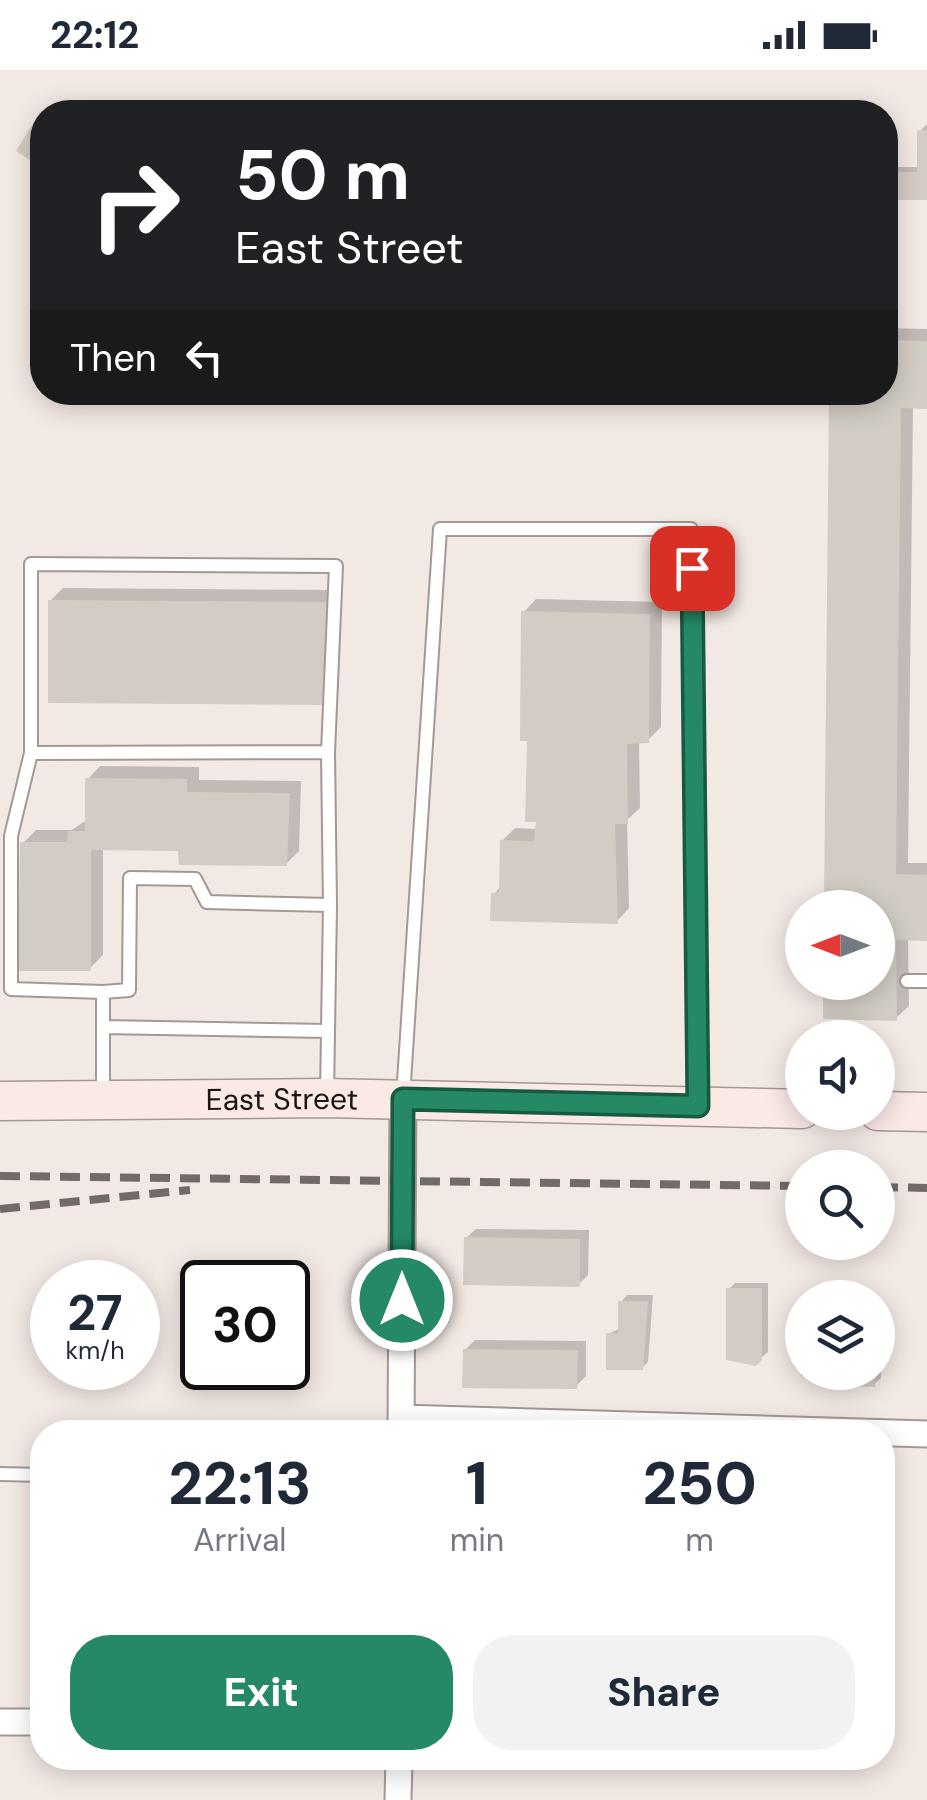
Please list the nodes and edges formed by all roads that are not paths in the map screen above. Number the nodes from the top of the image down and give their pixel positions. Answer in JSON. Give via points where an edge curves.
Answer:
{"nodes":[{"id":1,"x":328,"y":752,"type":"junction"},
{"id":2,"x":31,"y":754,"type":"junction"},
{"id":3,"x":330,"y":905,"type":"junction"},
{"id":4,"x":908,"y":981,"type":"dead end"},
{"id":5,"x":927,"y":981,"type":"edge"},
{"id":6,"x":103,"y":992,"type":"junction"},
{"id":7,"x":103,"y":1027,"type":"junction"},
{"id":8,"x":328,"y":1031,"type":"junction"},
{"id":9,"x":327,"y":1098,"type":"junction"},
{"id":10,"x":403,"y":1099,"type":"junction"},
{"id":11,"x":0,"y":1101,"type":"edge"},
{"id":12,"x":103,"y":1101,"type":"junction"},
{"id":13,"x":698,"y":1106,"type":"junction"},
{"id":14,"x":785,"y":1109,"type":"edge"},
{"id":15,"x":895,"y":1111,"type":"edge"},
{"id":16,"x":927,"y":1112,"type":"edge"},
{"id":17,"x":401,"y":1420,"type":"edge"},
{"id":18,"x":895,"y":1434,"type":"edge"},
{"id":19,"x":927,"y":1434,"type":"edge"},
{"id":20,"x":0,"y":1474,"type":"edge"},
{"id":21,"x":30,"y":1475,"type":"edge"},
{"id":22,"x":0,"y":1722,"type":"edge"},
{"id":23,"x":30,"y":1722,"type":"edge"},
{"id":24,"x":398,"y":1770,"type":"edge"},
{"id":25,"x":398,"y":1800,"type":"edge"}],
"edges":[{"from":1,"to":2,"type":"lane"},
{"from":1,"to":2,"type":"lane","via":[[336,566],[31,564]]},
{"from":1,"to":3,"type":"lane"},
{"from":2,"to":6,"type":"lane","via":[[11,836],[11,990]]},
{"from":3,"to":6,"type":"lane","via":[[206,902],[194,879],[130,878],[129,990]]},
{"from":3,"to":8,"type":"lane"},
{"from":4,"to":5,"type":"lane"},
{"from":6,"to":7,"type":"lane"},
{"from":7,"to":8,"type":"lane"},
{"from":7,"to":12,"type":"lane"},
{"from":8,"to":9,"type":"lane"},
{"from":9,"to":10,"type":"main road","name":"East Street"},
{"from":9,"to":12,"type":"main road","name":"East Street"},
{"from":10,"to":13,"type":"main road","name":"East Street"},
{"from":10,"to":13,"type":"lane","via":[[440,529],[691,529]]},
{"from":10,"to":17,"type":"street"},
{"from":11,"to":12,"type":"main road","name":"East Street"},
{"from":13,"to":14,"type":"main road","name":"East Street"},
{"from":15,"to":16,"type":"main road"},
{"from":18,"to":19,"type":"street"},
{"from":20,"to":21,"type":"lane"},
{"from":22,"to":23,"type":"street"},
{"from":24,"to":25,"type":"street"}]}
